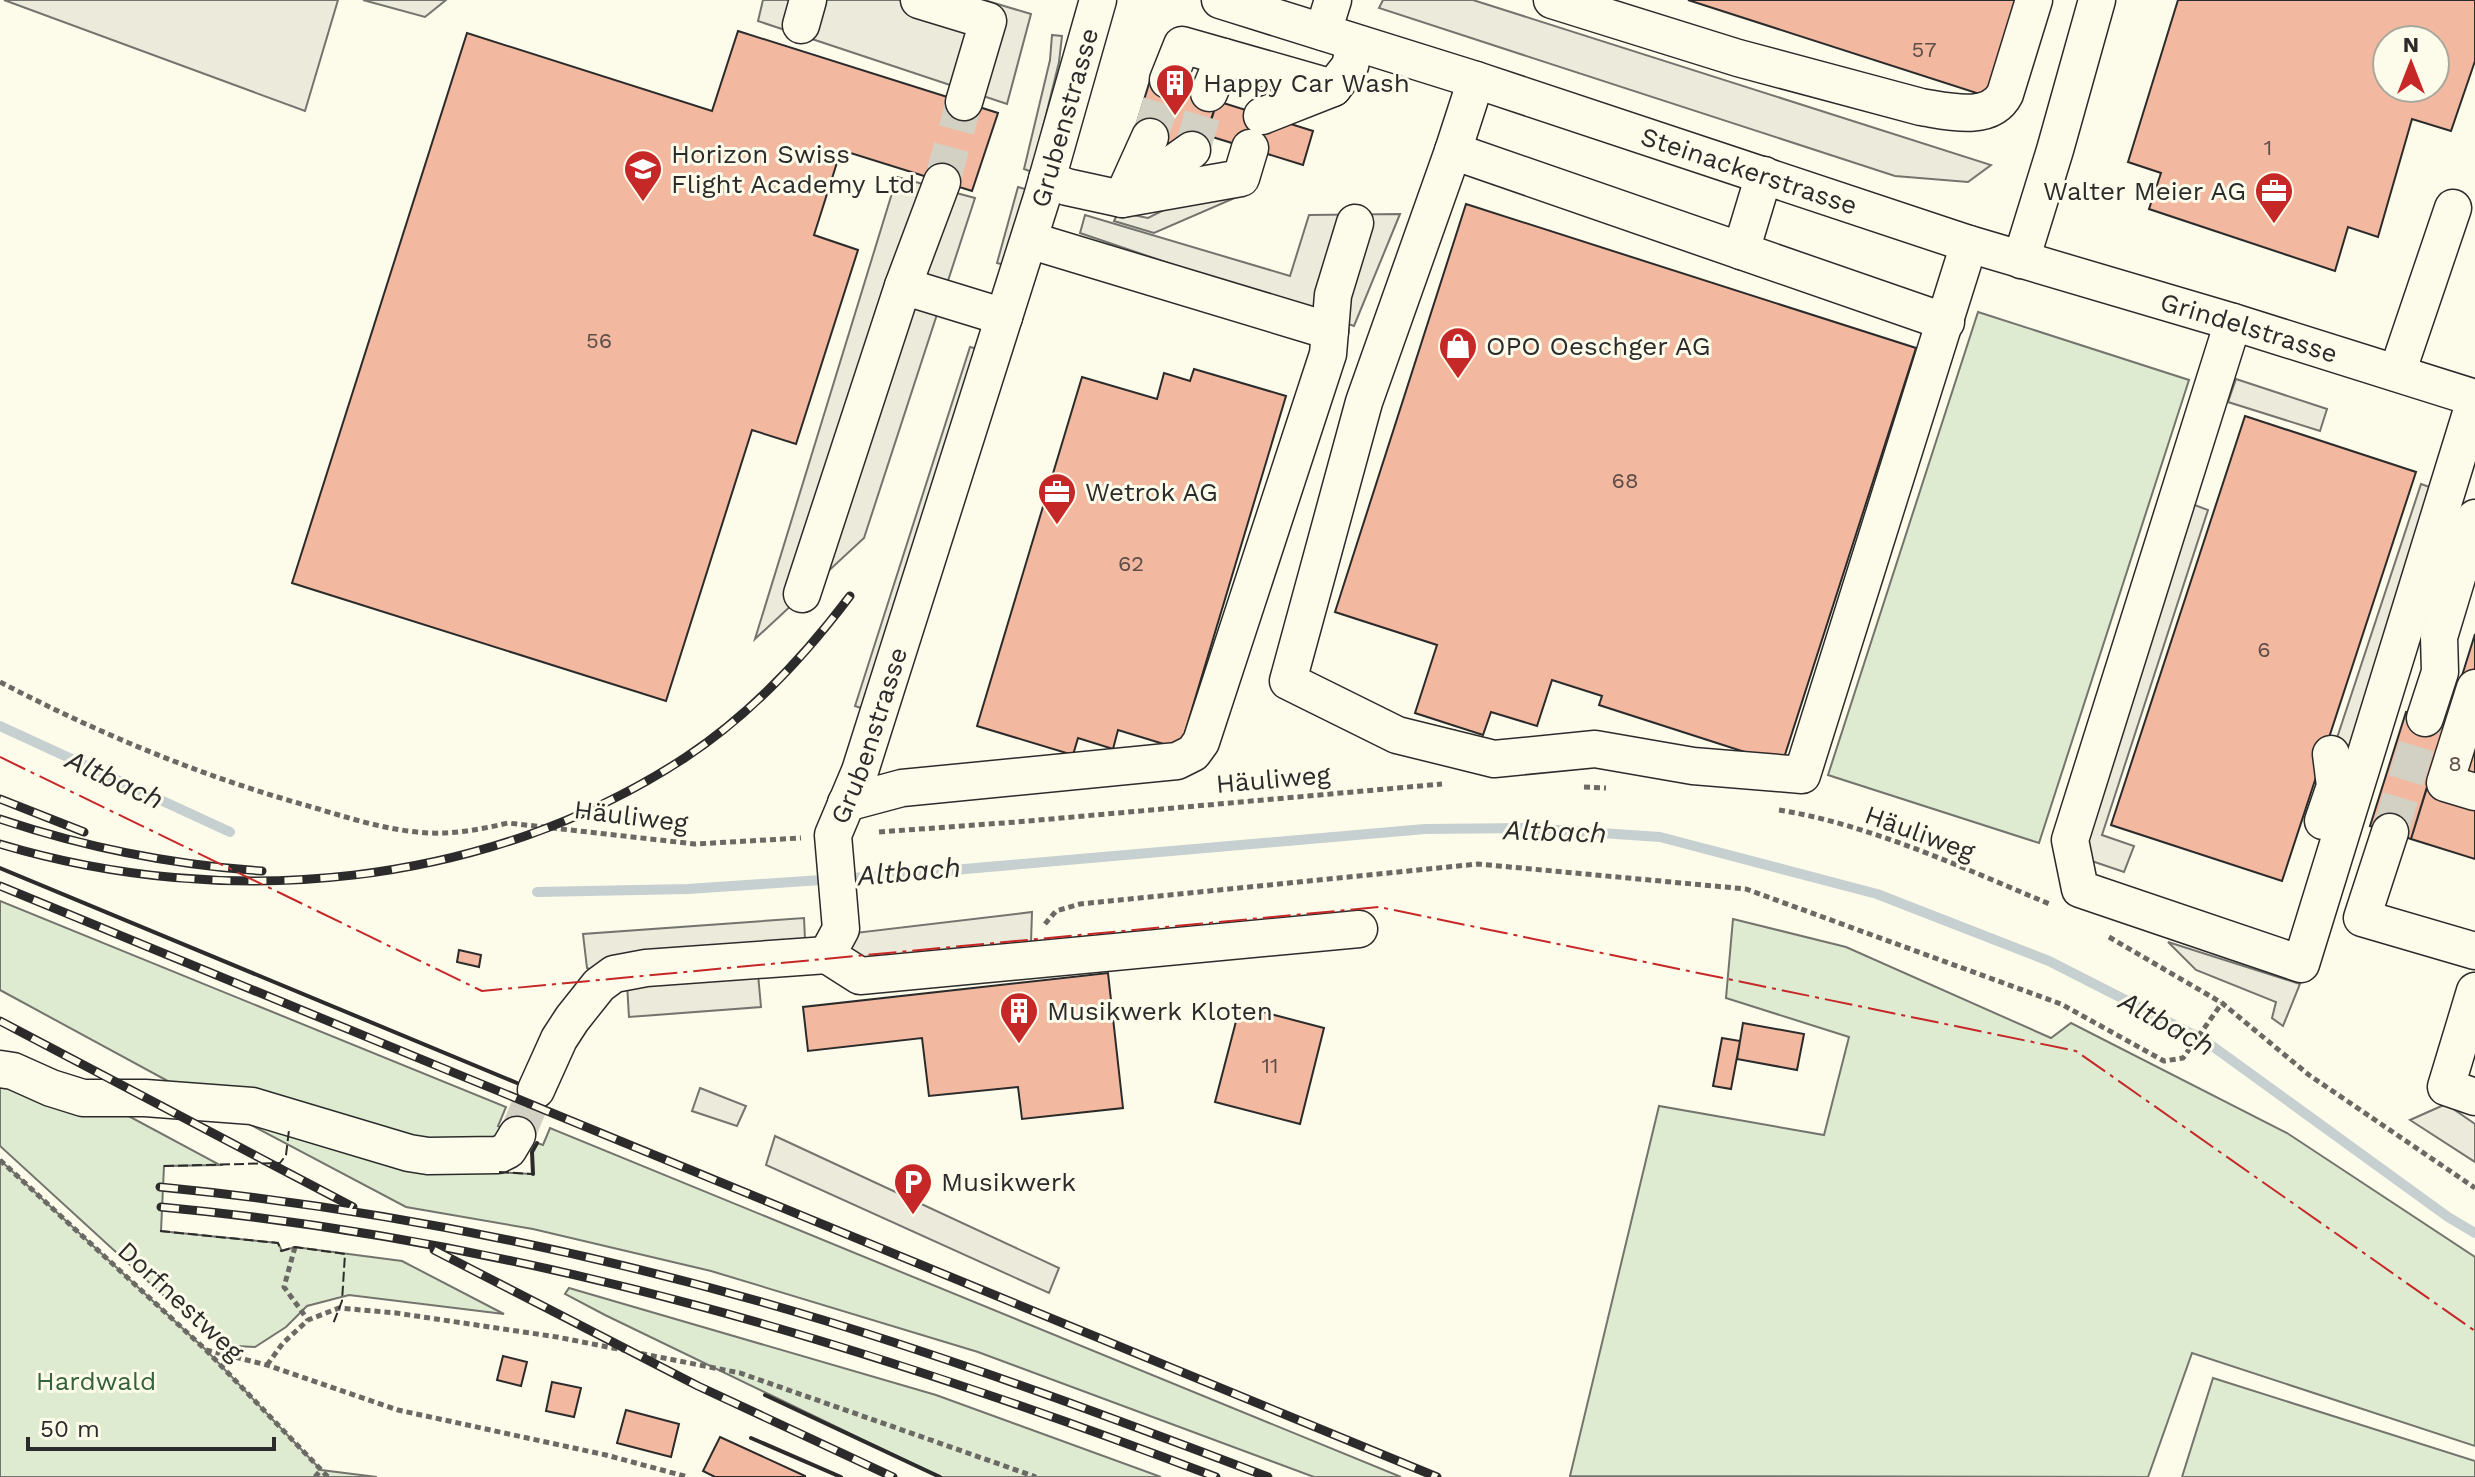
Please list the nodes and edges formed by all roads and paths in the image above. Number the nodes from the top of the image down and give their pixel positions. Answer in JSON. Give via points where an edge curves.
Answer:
{"nodes":[{"id":1,"x":919,"y":0,"type":"edge"},
{"id":2,"x":1098,"y":0,"type":"edge"},
{"id":3,"x":1220,"y":0,"type":"edge"},
{"id":4,"x":1552,"y":0,"type":"edge"},
{"id":5,"x":2034,"y":0,"type":"edge"},
{"id":6,"x":2097,"y":0,"type":"edge"},
{"id":7,"x":1337,"y":25,"type":"edge"},
{"id":8,"x":1224,"y":57,"type":"junction"},
{"id":9,"x":1168,"y":80,"type":"tunnel mouth"},
{"id":10,"x":1476,"y":80,"type":"junction"},
{"id":11,"x":1333,"y":88,"type":"junction"},
{"id":12,"x":1209,"y":93,"type":"tunnel mouth"},
{"id":13,"x":964,"y":102,"type":"tunnel mouth"},
{"id":14,"x":1150,"y":137,"type":"tunnel mouth"},
{"id":15,"x":1192,"y":150,"type":"tunnel mouth"},
{"id":16,"x":1453,"y":151,"type":"junction"},
{"id":17,"x":1764,"y":175,"type":"junction"},
{"id":18,"x":1047,"y":179,"type":"junction"},
{"id":19,"x":942,"y":182,"type":"tunnel mouth"},
{"id":20,"x":1122,"y":199,"type":"junction"},
{"id":21,"x":2453,"y":208,"type":"dead end"},
{"id":22,"x":1355,"y":223,"type":"dead end"},
{"id":23,"x":1029,"y":240,"type":"junction"},
{"id":24,"x":1969,"y":244,"type":"junction"},
{"id":25,"x":1741,"y":251,"type":"junction"},
{"id":26,"x":2021,"y":260,"type":"junction"},
{"id":27,"x":903,"y":286,"type":"junction"},
{"id":28,"x":1004,"y":317,"type":"junction"},
{"id":29,"x":1946,"y":322,"type":"junction"},
{"id":30,"x":2233,"y":322,"type":"junction"},
{"id":31,"x":1330,"y":331,"type":"junction"},
{"id":32,"x":2397,"y":373,"type":"junction"},
{"id":33,"x":2475,"y":399,"type":"edge"},
{"id":34,"x":2475,"y":518,"type":"edge"},
{"id":35,"x":802,"y":594,"type":"dead end"},
{"id":36,"x":0,"y":682,"type":"edge"},
{"id":37,"x":2475,"y":688,"type":"edge"},
{"id":38,"x":2425,"y":718,"type":"tunnel mouth"},
{"id":39,"x":2331,"y":754,"type":"dead end"},
{"id":40,"x":1444,"y":784,"type":"dead end"},
{"id":41,"x":1582,"y":787,"type":"dead end"},
{"id":42,"x":1612,"y":789,"type":"dead end"},
{"id":43,"x":2475,"y":792,"type":"edge"},
{"id":44,"x":1767,"y":808,"type":"dead end"},
{"id":45,"x":838,"y":830,"type":"junction"},
{"id":46,"x":2390,"y":832,"type":"tunnel mouth"},
{"id":47,"x":2322,"y":896,"type":"junction"},
{"id":48,"x":2057,"y":907,"type":"dead end"},
{"id":49,"x":1359,"y":929,"type":"dead end"},
{"id":50,"x":2104,"y":934,"type":"dead end"},
{"id":51,"x":2475,"y":951,"type":"edge"},
{"id":52,"x":827,"y":955,"type":"junction"},
{"id":53,"x":1039,"y":959,"type":"junction"},
{"id":54,"x":2475,"y":991,"type":"edge"},
{"id":55,"x":2222,"y":1003,"type":"junction"},
{"id":56,"x":0,"y":1069,"type":"edge"},
{"id":57,"x":536,"y":1090,"type":"tunnel mouth"},
{"id":58,"x":2475,"y":1097,"type":"edge"},
{"id":59,"x":517,"y":1135,"type":"tunnel mouth"},
{"id":60,"x":0,"y":1160,"type":"edge"},
{"id":61,"x":2475,"y":1188,"type":"edge"},
{"id":62,"x":295,"y":1247,"type":"dead end"},
{"id":63,"x":308,"y":1320,"type":"junction"},
{"id":64,"x":206,"y":1350,"type":"junction"},
{"id":65,"x":267,"y":1365,"type":"junction"},
{"id":66,"x":321,"y":1470,"type":"junction"},
{"id":67,"x":315,"y":1477,"type":"edge"},
{"id":68,"x":328,"y":1477,"type":"edge"},
{"id":69,"x":688,"y":1477,"type":"edge"},
{"id":70,"x":1036,"y":1477,"type":"edge"}],
"edges":[{"from":1,"to":13,"type":"street","via":[[988,21]]},
{"from":2,"to":18,"type":"street","name":"Grubenstrasse"},
{"from":3,"to":7,"type":"street","name":"Steinackerstrasse"},
{"from":4,"to":5,"type":"street","via":[[1738,58],[1950,112],[1977,112],[2001,101]]},
{"from":6,"to":26,"type":"street"},
{"from":7,"to":10,"type":"street","name":"Steinackerstrasse"},
{"from":7,"to":11,"type":"street","via":[[1350,66]]},
{"from":8,"to":9,"type":"street","via":[[1182,45]]},
{"from":8,"to":11,"type":"street"},
{"from":8,"to":12,"type":"street"},
{"from":10,"to":16,"type":"street"},
{"from":10,"to":17,"type":"street","name":"Steinackerstrasse"},
{"from":11,"to":20,"type":"street","via":[[1256,132],[1241,178]]},
{"from":14,"to":20,"type":"street"},
{"from":15,"to":20,"type":"street"},
{"from":16,"to":25,"type":"street"},
{"from":16,"to":29,"type":"street","via":[[1364,402],[1288,681],[1397,735],[1494,759],[1595,749],[1693,766],[1802,775]]},
{"from":17,"to":24,"type":"street","name":"Steinackerstrasse"},
{"from":17,"to":25,"type":"street"},
{"from":18,"to":20,"type":"street"},
{"from":18,"to":23,"type":"street","name":"Grubenstrasse"},
{"from":19,"to":27,"type":"street"},
{"from":21,"to":32,"type":"street"},
{"from":22,"to":31,"type":"street","via":[[1333,295]]},
{"from":23,"to":28,"type":"street","name":"Grubenstrasse"},
{"from":23,"to":31,"type":"street"},
{"from":24,"to":26,"type":"street","name":"Steinackerstrasse"},
{"from":24,"to":29,"type":"street"},
{"from":25,"to":29,"type":"street"},
{"from":26,"to":30,"type":"street","name":"Grindelstrasse"},
{"from":27,"to":28,"type":"street"},
{"from":27,"to":35,"type":"street"},
{"from":28,"to":45,"type":"street","name":"Grubenstrasse"},
{"from":30,"to":32,"type":"street","name":"Grindelstrasse"},
{"from":30,"to":47,"type":"street","via":[[2070,840],[2080,889],[2301,964]]},
{"from":31,"to":45,"type":"street","via":[[1323,368],[1201,742],[1193,753],[1177,761],[902,788]]},
{"from":32,"to":33,"type":"street","name":"Grindelstrasse"},
{"from":33,"to":47,"type":"street"},
{"from":34,"to":38,"type":"street","via":[[2439,637],[2440,672]]},
{"from":36,"to":45,"type":"path","name":"Häuliweg","via":[[142,750],[255,791],[383,826],[455,833],[508,823],[695,844]]},
{"from":37,"to":43,"type":"street","via":[[2445,783]]},
{"from":39,"to":47,"type":"street","via":[[2335,786],[2301,889]]},
{"from":40,"to":45,"type":"path","name":"Häuliweg","via":[[1017,822]]},
{"from":41,"to":42,"type":"path"},
{"from":44,"to":48,"type":"path","name":"Häuliweg","via":[[1813,816],[1903,846]]},
{"from":45,"to":52,"type":"street","name":"Grubenstrasse","via":[[841,929]]},
{"from":46,"to":51,"type":"street","via":[[2362,918]]},
{"from":49,"to":53,"type":"street"},
{"from":50,"to":55,"type":"path"},
{"from":52,"to":53,"type":"street","via":[[860,976]]},
{"from":52,"to":57,"type":"street","via":[[614,974],[572,1019]]},
{"from":53,"to":55,"type":"path","via":[[1039,931],[1056,911],[1080,904],[1478,864],[1746,889],[2061,1004],[2164,1061],[2183,1058]]},
{"from":54,"to":58,"type":"street","via":[[2446,1087]]},
{"from":55,"to":61,"type":"path","via":[[2309,1075]]},
{"from":56,"to":59,"type":"street","via":[[83,1098],[252,1106],[428,1156],[498,1155]]},
{"from":60,"to":64,"type":"path","name":"Dorfnestweg"},
{"from":62,"to":63,"type":"path","via":[[284,1287]]},
{"from":63,"to":65,"type":"path"},
{"from":63,"to":70,"type":"path","via":[[339,1308],[396,1313],[557,1337],[740,1373]]},
{"from":64,"to":65,"type":"path"},
{"from":64,"to":66,"type":"path","name":"Dorfnestweg"},
{"from":65,"to":69,"type":"path","via":[[398,1410]]},
{"from":66,"to":67,"type":"path"},
{"from":66,"to":68,"type":"path","name":"Dorfnestweg"}]}
